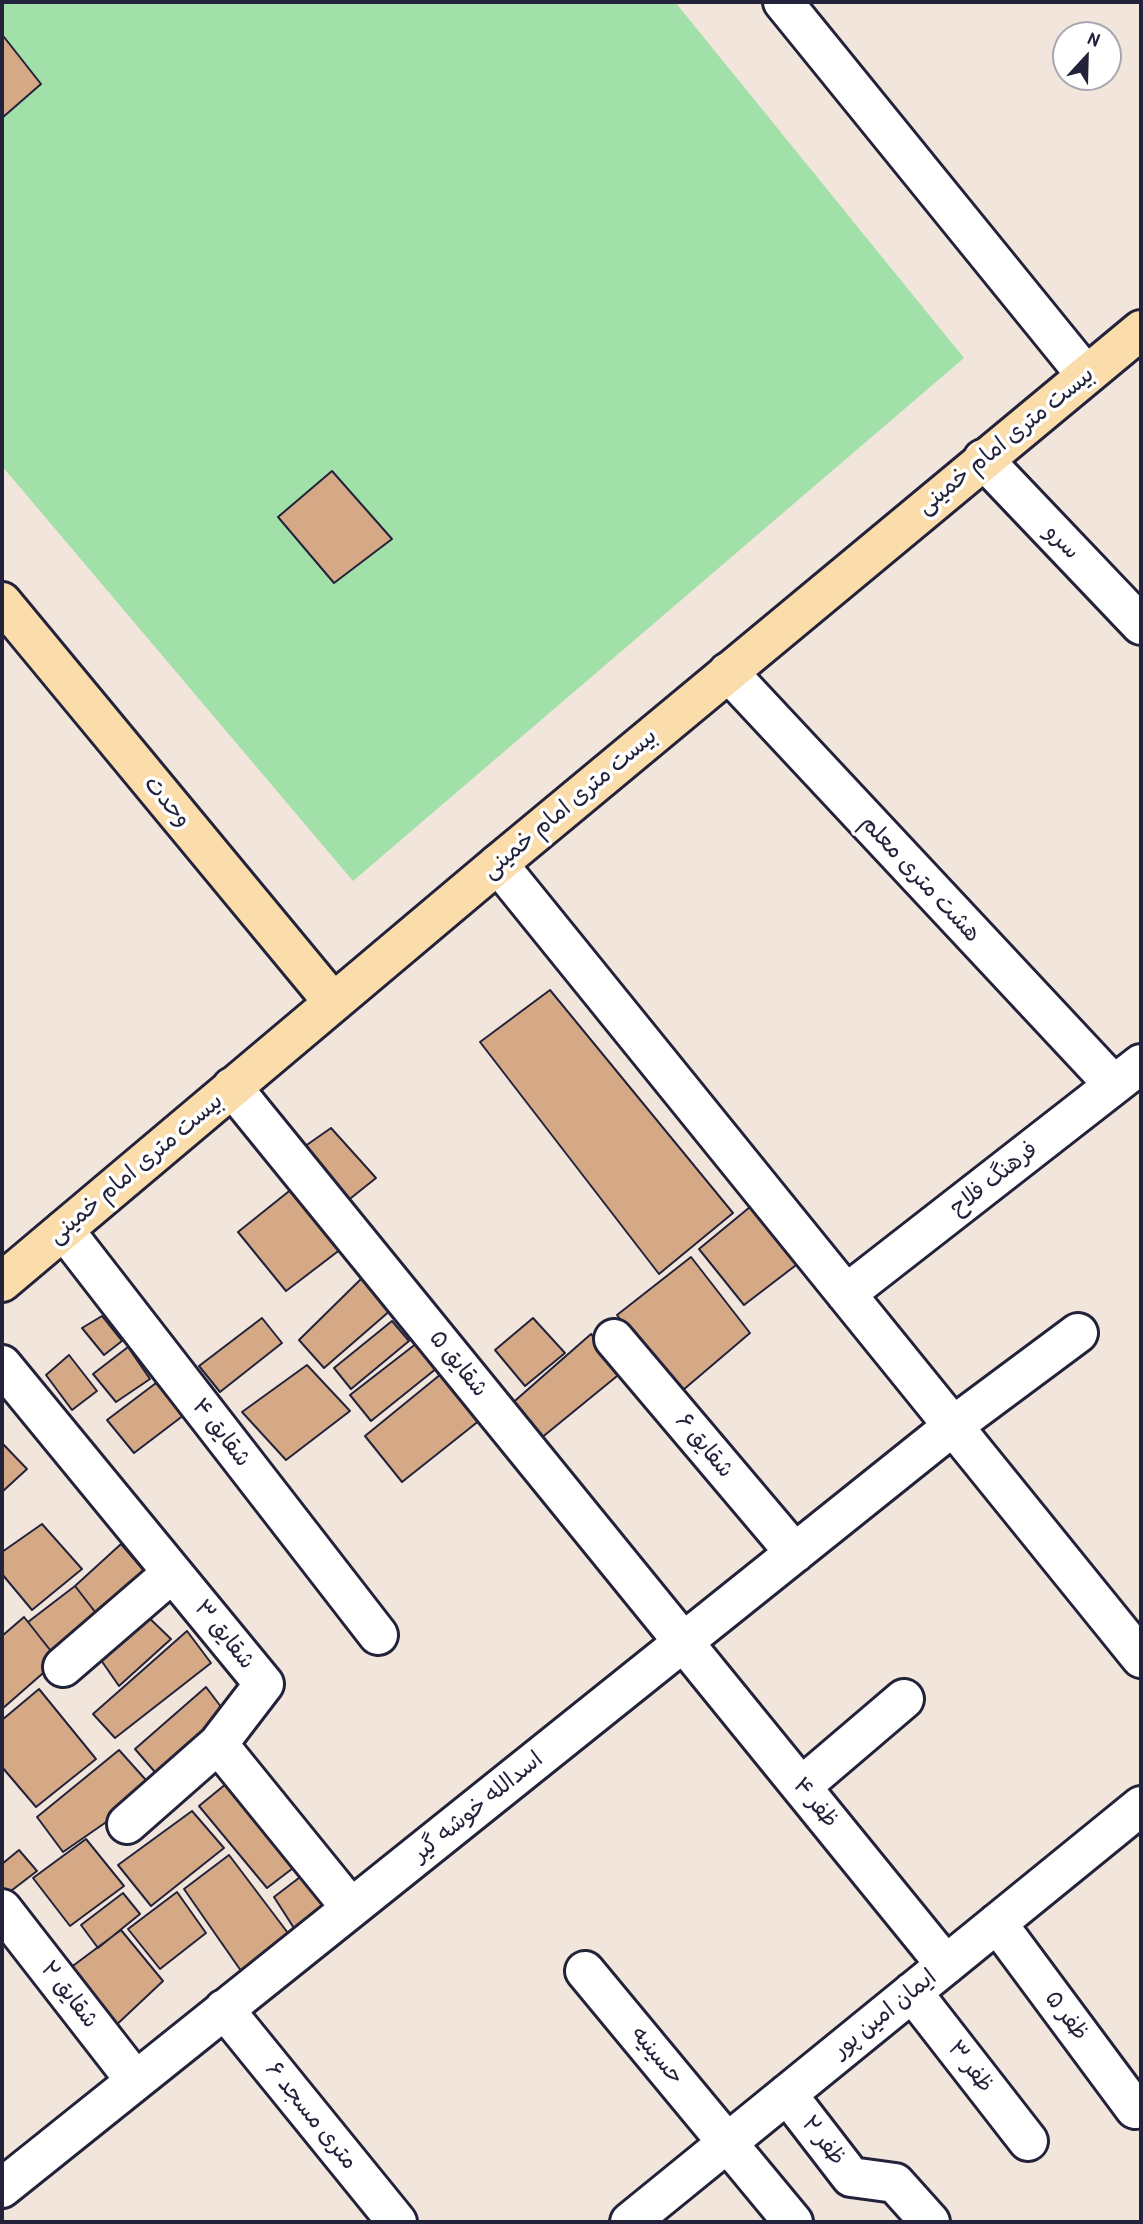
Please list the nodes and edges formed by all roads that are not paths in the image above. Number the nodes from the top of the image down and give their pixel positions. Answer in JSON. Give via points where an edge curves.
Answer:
{"nodes":[{"id":1,"x":783,"y":2,"type":"edge"},
{"id":2,"x":1141,"y":330,"type":"edge"},
{"id":3,"x":1086,"y":375,"type":"junction"},
{"id":4,"x":983,"y":459,"type":"junction"},
{"id":5,"x":2,"y":602,"type":"edge"},
{"id":6,"x":1141,"y":625,"type":"edge"},
{"id":7,"x":728,"y":672,"type":"junction"},
{"id":8,"x":498,"y":864,"type":"junction"},
{"id":9,"x":333,"y":1002,"type":"junction"},
{"id":10,"x":1127,"y":1074,"type":"edge"},
{"id":11,"x":232,"y":1087,"type":"junction"},
{"id":12,"x":64,"y":1230,"type":"junction"},
{"id":13,"x":2,"y":1282,"type":"edge"},
{"id":14,"x":846,"y":1294,"type":"junction"},
{"id":15,"x":1078,"y":1333,"type":"dead end"},
{"id":16,"x":614,"y":1339,"type":"dead end"},
{"id":17,"x":2,"y":1366,"type":"edge"},
{"id":18,"x":953,"y":1426,"type":"junction"},
{"id":19,"x":795,"y":1553,"type":"junction"},
{"id":20,"x":172,"y":1573,"type":"junction"},
{"id":21,"x":378,"y":1635,"type":"dead end"},
{"id":22,"x":685,"y":1641,"type":"junction"},
{"id":23,"x":1141,"y":1658,"type":"edge"},
{"id":24,"x":63,"y":1667,"type":"dead end"},
{"id":25,"x":904,"y":1699,"type":"dead end"},
{"id":26,"x":218,"y":1744,"type":"junction"},
{"id":27,"x":802,"y":1786,"type":"junction"},
{"id":28,"x":1141,"y":1806,"type":"edge"},
{"id":29,"x":127,"y":1824,"type":"dead end"},
{"id":30,"x":351,"y":1908,"type":"junction"},
{"id":31,"x":2,"y":1909,"type":"edge"},
{"id":32,"x":998,"y":1923,"type":"junction"},
{"id":33,"x":946,"y":1965,"type":"junction"},
{"id":34,"x":585,"y":1971,"type":"dead end"},
{"id":35,"x":912,"y":1992,"type":"junction"},
{"id":36,"x":224,"y":2009,"type":"junction"},
{"id":37,"x":135,"y":2081,"type":"junction"},
{"id":38,"x":787,"y":2094,"type":"junction"},
{"id":39,"x":1135,"y":2109,"type":"dead end"},
{"id":40,"x":1027,"y":2141,"type":"dead end"},
{"id":41,"x":729,"y":2142,"type":"junction"},
{"id":42,"x":2,"y":2188,"type":"edge"},
{"id":43,"x":397,"y":2222,"type":"edge"},
{"id":44,"x":630,"y":2222,"type":"edge"},
{"id":45,"x":793,"y":2222,"type":"edge"},
{"id":46,"x":930,"y":2222,"type":"edge"}],
"edges":[{"from":1,"to":3,"type":"street"},
{"from":2,"to":3,"type":"main road","name":"بیست متری امام خمینی"},
{"from":3,"to":4,"type":"main road","name":"بیست متری امام خمینی"},
{"from":4,"to":6,"type":"street","name":"سرو"},
{"from":4,"to":7,"type":"main road","name":"بیست متری امام خمینی"},
{"from":5,"to":9,"type":"main road","name":"وحدت"},
{"from":7,"to":8,"type":"main road","name":"بیست متری امام خمینی"},
{"from":7,"to":10,"type":"street","name":"هشت متری معلم"},
{"from":8,"to":9,"type":"main road","name":"بیست متری امام خمینی"},
{"from":8,"to":14,"type":"street"},
{"from":9,"to":11,"type":"main road","name":"بیست متری امام خمینی"},
{"from":10,"to":14,"type":"street","name":"فرهنگ فلاح"},
{"from":11,"to":12,"type":"main road","name":"بیست متری امام خمینی"},
{"from":11,"to":22,"type":"street","name":"شقایق ۵"},
{"from":12,"to":13,"type":"main road","name":"بیست متری امام خمینی"},
{"from":12,"to":21,"type":"street","name":"شقایق ۴"},
{"from":14,"to":18,"type":"street"},
{"from":15,"to":18,"type":"street","name":"اسدالله خوشه گیر"},
{"from":16,"to":19,"type":"street","name":"شقایق ۶"},
{"from":17,"to":20,"type":"street","name":"شقایق ۳"},
{"from":18,"to":19,"type":"street","name":"اسدالله خوشه گیر"},
{"from":18,"to":23,"type":"street"},
{"from":19,"to":22,"type":"street","name":"اسدالله خوشه گیر"},
{"from":20,"to":24,"type":"street"},
{"from":20,"to":26,"type":"street","name":"شقایق ۳","via":[[264,1684]]},
{"from":22,"to":27,"type":"street","name":"ظفر ۴"},
{"from":22,"to":30,"type":"street","name":"اسدالله خوشه گیر"},
{"from":25,"to":27,"type":"street"},
{"from":26,"to":29,"type":"street"},
{"from":26,"to":30,"type":"street"},
{"from":27,"to":33,"type":"street","name":"ظفر ۴"},
{"from":28,"to":32,"type":"street","name":"ایمان امین پور"},
{"from":30,"to":36,"type":"street","name":"اسدالله خوشه گیر"},
{"from":31,"to":37,"type":"street","name":"شقایق ۲"},
{"from":32,"to":33,"type":"street","name":"ایمان امین پور"},
{"from":32,"to":39,"type":"street","name":"ظفر ۵"},
{"from":33,"to":35,"type":"street","name":"ایمان امین پور"},
{"from":34,"to":41,"type":"street","name":"حسینیه"},
{"from":35,"to":38,"type":"street","name":"ایمان امین پور"},
{"from":35,"to":40,"type":"street","name":"ظفر ۳"},
{"from":36,"to":37,"type":"street","name":"اسدالله خوشه گیر"},
{"from":36,"to":43,"type":"street","name":"۶ متری مسجد"},
{"from":37,"to":42,"type":"street","name":"اسدالله خوشه گیر"},
{"from":38,"to":41,"type":"street","name":"ایمان امین پور"},
{"from":38,"to":46,"type":"street","name":"ظفر ۲","via":[[851,2177],[895,2183]]},
{"from":41,"to":44,"type":"street","name":"ایمان امین پور"},
{"from":41,"to":45,"type":"street","name":"حسینیه"}]}
